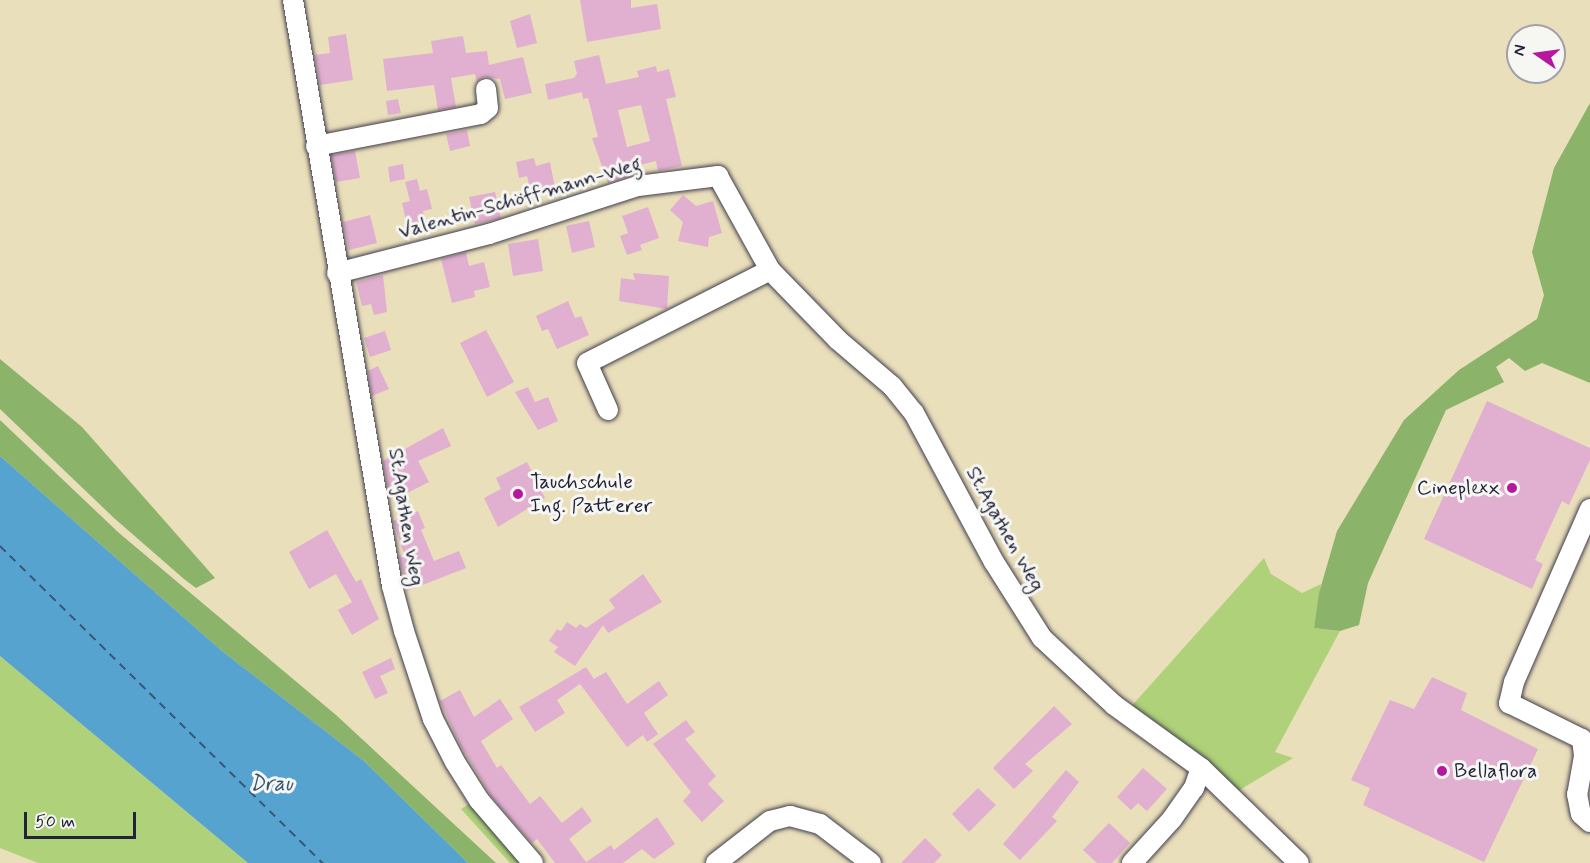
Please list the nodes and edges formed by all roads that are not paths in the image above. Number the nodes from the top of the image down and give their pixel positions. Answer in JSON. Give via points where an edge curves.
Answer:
{"nodes":[{"id":1,"x":293,"y":0,"type":"edge"},
{"id":2,"x":486,"y":89,"type":"dead end"},
{"id":3,"x":316,"y":146,"type":"junction"},
{"id":4,"x":718,"y":176,"type":"joint"},
{"id":5,"x":770,"y":270,"type":"junction"},
{"id":6,"x":337,"y":273,"type":"junction"},
{"id":7,"x":608,"y":410,"type":"dead end"},
{"id":8,"x":1590,"y":509,"type":"edge"},
{"id":9,"x":1201,"y":768,"type":"junction"},
{"id":10,"x":1590,"y":822,"type":"edge"},
{"id":11,"x":533,"y":863,"type":"edge"},
{"id":12,"x":716,"y":863,"type":"edge"},
{"id":13,"x":871,"y":863,"type":"edge"},
{"id":14,"x":1132,"y":863,"type":"edge"},
{"id":15,"x":1299,"y":863,"type":"edge"}],
"edges":[{"from":1,"to":3,"type":"street","name":"St.Agathen Weg"},
{"from":2,"to":3,"type":"street","via":[[488,108],[481,114]]},
{"from":3,"to":6,"type":"street","name":"St.Agathen Weg"},
{"from":4,"to":5,"type":"street","name":"St.Agathen Weg"},
{"from":4,"to":6,"type":"street","name":"Valentin-Schöffmann-Weg","via":[[638,186],[489,234]]},
{"from":5,"to":7,"type":"street","via":[[587,363]]},
{"from":5,"to":9,"type":"street","name":"St.Agathen Weg","via":[[838,340],[892,386],[914,413],[994,562],[1042,638],[1114,705]]},
{"from":6,"to":11,"type":"street","name":"St.Agathen Weg","via":[[392,586],[433,719],[479,800]]},
{"from":8,"to":10,"type":"street","via":[[1514,682],[1509,703],[1582,739],[1584,756],[1577,794],[1581,814]]},
{"from":9,"to":14,"type":"street","via":[[1194,789]]},
{"from":9,"to":15,"type":"street","name":"St.Agathen Weg"},
{"from":12,"to":13,"type":"street","via":[[770,821],[790,816],[820,824]]}]}
